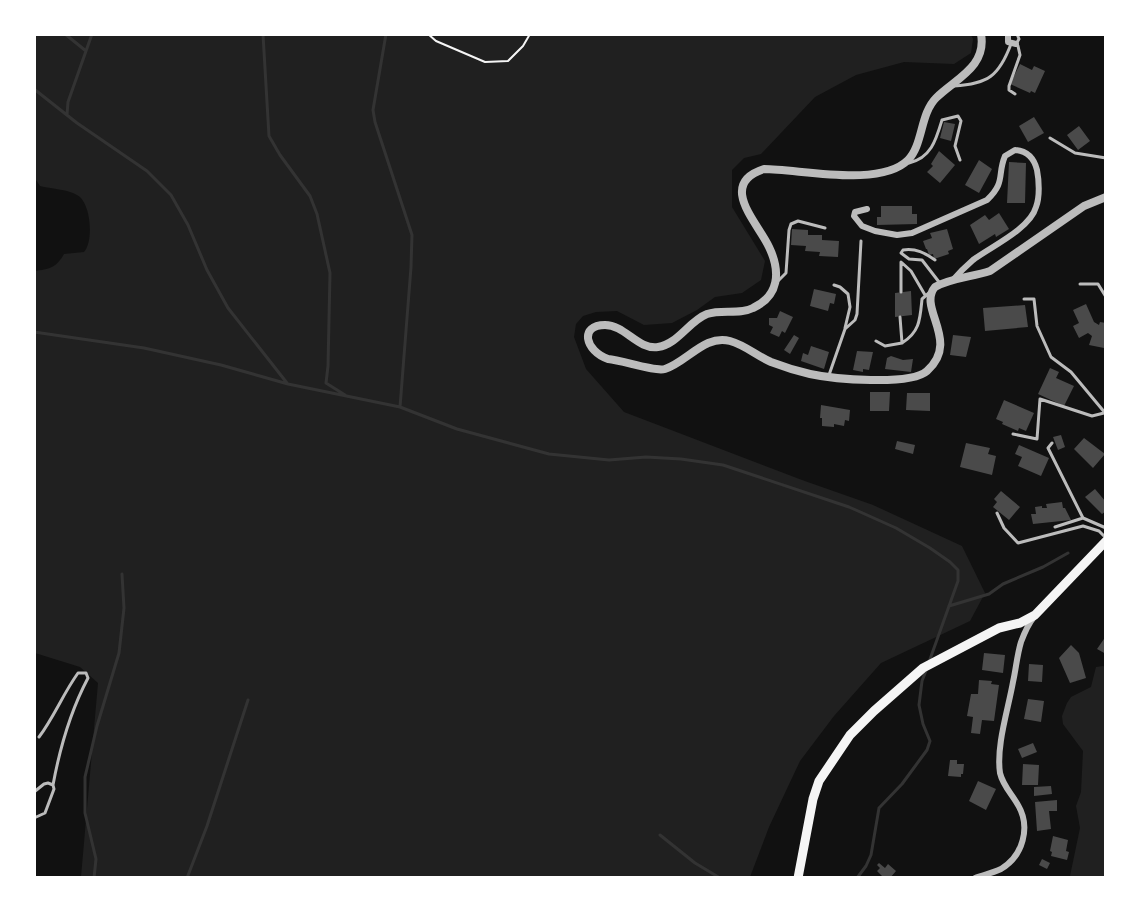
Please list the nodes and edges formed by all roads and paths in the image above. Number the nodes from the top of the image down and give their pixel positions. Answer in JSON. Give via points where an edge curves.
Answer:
{"nodes":[{"id":1,"x":428,"y":34,"type":"edge"},
{"id":2,"x":530,"y":34,"type":"edge"},
{"id":3,"x":981,"y":34,"type":"edge"},
{"id":4,"x":1008,"y":34,"type":"edge"},
{"id":5,"x":1017,"y":34,"type":"edge"},
{"id":6,"x":1014,"y":44,"type":"junction"},
{"id":7,"x":950,"y":87,"type":"junction"},
{"id":8,"x":1015,"y":94,"type":"dead end"},
{"id":9,"x":1050,"y":138,"type":"dead end"},
{"id":10,"x":1106,"y":158,"type":"edge"},
{"id":11,"x":960,"y":160,"type":"dead end"},
{"id":12,"x":902,"y":164,"type":"junction"},
{"id":13,"x":1105,"y":195,"type":"edge"},
{"id":14,"x":867,"y":209,"type":"dead end"},
{"id":15,"x":825,"y":228,"type":"dead end"},
{"id":16,"x":861,"y":241,"type":"dead end"},
{"id":17,"x":935,"y":261,"type":"dead end"},
{"id":18,"x":952,"y":280,"type":"junction"},
{"id":19,"x":776,"y":282,"type":"junction"},
{"id":20,"x":940,"y":284,"type":"junction"},
{"id":21,"x":1080,"y":284,"type":"dead end"},
{"id":22,"x":834,"y":285,"type":"dead end"},
{"id":23,"x":901,"y":292,"type":"dead end"},
{"id":24,"x":928,"y":293,"type":"junction"},
{"id":25,"x":1106,"y":297,"type":"edge"},
{"id":26,"x":1024,"y":299,"type":"dead end"},
{"id":27,"x":900,"y":316,"type":"dead end"},
{"id":28,"x":845,"y":329,"type":"junction"},
{"id":29,"x":876,"y":341,"type":"dead end"},
{"id":30,"x":902,"y":343,"type":"junction"},
{"id":31,"x":829,"y":377,"type":"junction"},
{"id":32,"x":1105,"y":413,"type":"edge"},
{"id":33,"x":1013,"y":434,"type":"dead end"},
{"id":34,"x":1052,"y":442,"type":"dead end"},
{"id":35,"x":997,"y":513,"type":"dead end"},
{"id":36,"x":1083,"y":518,"type":"junction"},
{"id":37,"x":1055,"y":526,"type":"dead end"},
{"id":38,"x":1106,"y":528,"type":"edge"},
{"id":39,"x":1106,"y":539,"type":"edge"},
{"id":40,"x":1035,"y":615,"type":"junction"},
{"id":41,"x":39,"y":737,"type":"dead end"},
{"id":42,"x":52,"y":785,"type":"junction"},
{"id":43,"x":34,"y":792,"type":"edge"},
{"id":44,"x":34,"y":818,"type":"edge"},
{"id":45,"x":798,"y":878,"type":"edge"},
{"id":46,"x":975,"y":878,"type":"edge"}],
"edges":[{"from":1,"to":2,"type":"path","via":[[485,62],[508,61]]},
{"from":3,"to":7,"type":"street","via":[[978,59]]},
{"from":4,"to":6,"type":"street","via":[[1007,40]]},
{"from":5,"to":6,"type":"lane","via":[[1019,39]]},
{"from":6,"to":7,"type":"lane","via":[[994,76],[975,84]]},
{"from":6,"to":8,"type":"lane","via":[[1020,55],[1009,90]]},
{"from":7,"to":12,"type":"street","via":[[931,103],[912,153]]},
{"from":9,"to":10,"type":"lane","via":[[1075,153]]},
{"from":11,"to":12,"type":"lane","via":[[956,146],[961,121],[958,116],[942,120],[936,138],[921,160]]},
{"from":12,"to":19,"type":"street","via":[[866,175],[764,169],[749,175],[743,187],[744,202],[769,246]]},
{"from":13,"to":18,"type":"street","via":[[990,271]]},
{"from":14,"to":18,"type":"street","via":[[855,212],[862,226],[897,235],[912,233],[987,200],[1002,180],[1005,156],[1015,150],[1027,153],[1033,159],[1038,179],[1036,207],[1024,224]]},
{"from":15,"to":19,"type":"lane","via":[[798,221],[791,224],[786,273]]},
{"from":16,"to":28,"type":"lane","via":[[855,320]]},
{"from":17,"to":20,"type":"lane","via":[[923,252],[908,249],[901,253],[909,259],[922,260]]},
{"from":18,"to":20,"type":"street"},
{"from":19,"to":31,"type":"street","via":[[768,298],[752,309],[706,315],[659,347],[642,344],[622,330],[605,325],[592,328],[589,346],[600,356],[657,370],[668,368],[710,342],[732,341],[777,364]]},
{"from":20,"to":24,"type":"street"},
{"from":21,"to":25,"type":"lane","via":[[1098,284]]},
{"from":22,"to":28,"type":"lane","via":[[849,294]]},
{"from":23,"to":24,"type":"lane","via":[[901,262]]},
{"from":24,"to":30,"type":"lane","via":[[922,299],[916,332]]},
{"from":24,"to":31,"type":"street","via":[[941,350],[926,372],[905,380]]},
{"from":26,"to":32,"type":"lane","via":[[1034,299],[1037,326],[1051,357],[1071,372]]},
{"from":27,"to":30,"type":"lane"},
{"from":28,"to":31,"type":"lane"},
{"from":29,"to":30,"type":"lane","via":[[885,346]]},
{"from":32,"to":33,"type":"lane","via":[[1092,416],[1040,399],[1037,439]]},
{"from":34,"to":36,"type":"lane","via":[[1048,448]]},
{"from":35,"to":39,"type":"lane","via":[[1018,543],[1083,526],[1099,531]]},
{"from":36,"to":37,"type":"lane"},
{"from":36,"to":38,"type":"lane"},
{"from":39,"to":40,"type":"main road"},
{"from":40,"to":45,"type":"main road","via":[[999,628],[923,668],[850,735],[819,782]]},
{"from":40,"to":46,"type":"street","via":[[1021,642],[1000,753],[1001,775],[1023,816],[1023,839],[1012,861]]},
{"from":41,"to":42,"type":"lane","via":[[78,673],[86,673],[88,678],[78,695]]},
{"from":42,"to":43,"type":"lane","via":[[44,784]]},
{"from":42,"to":44,"type":"lane","via":[[45,813]]}]}
